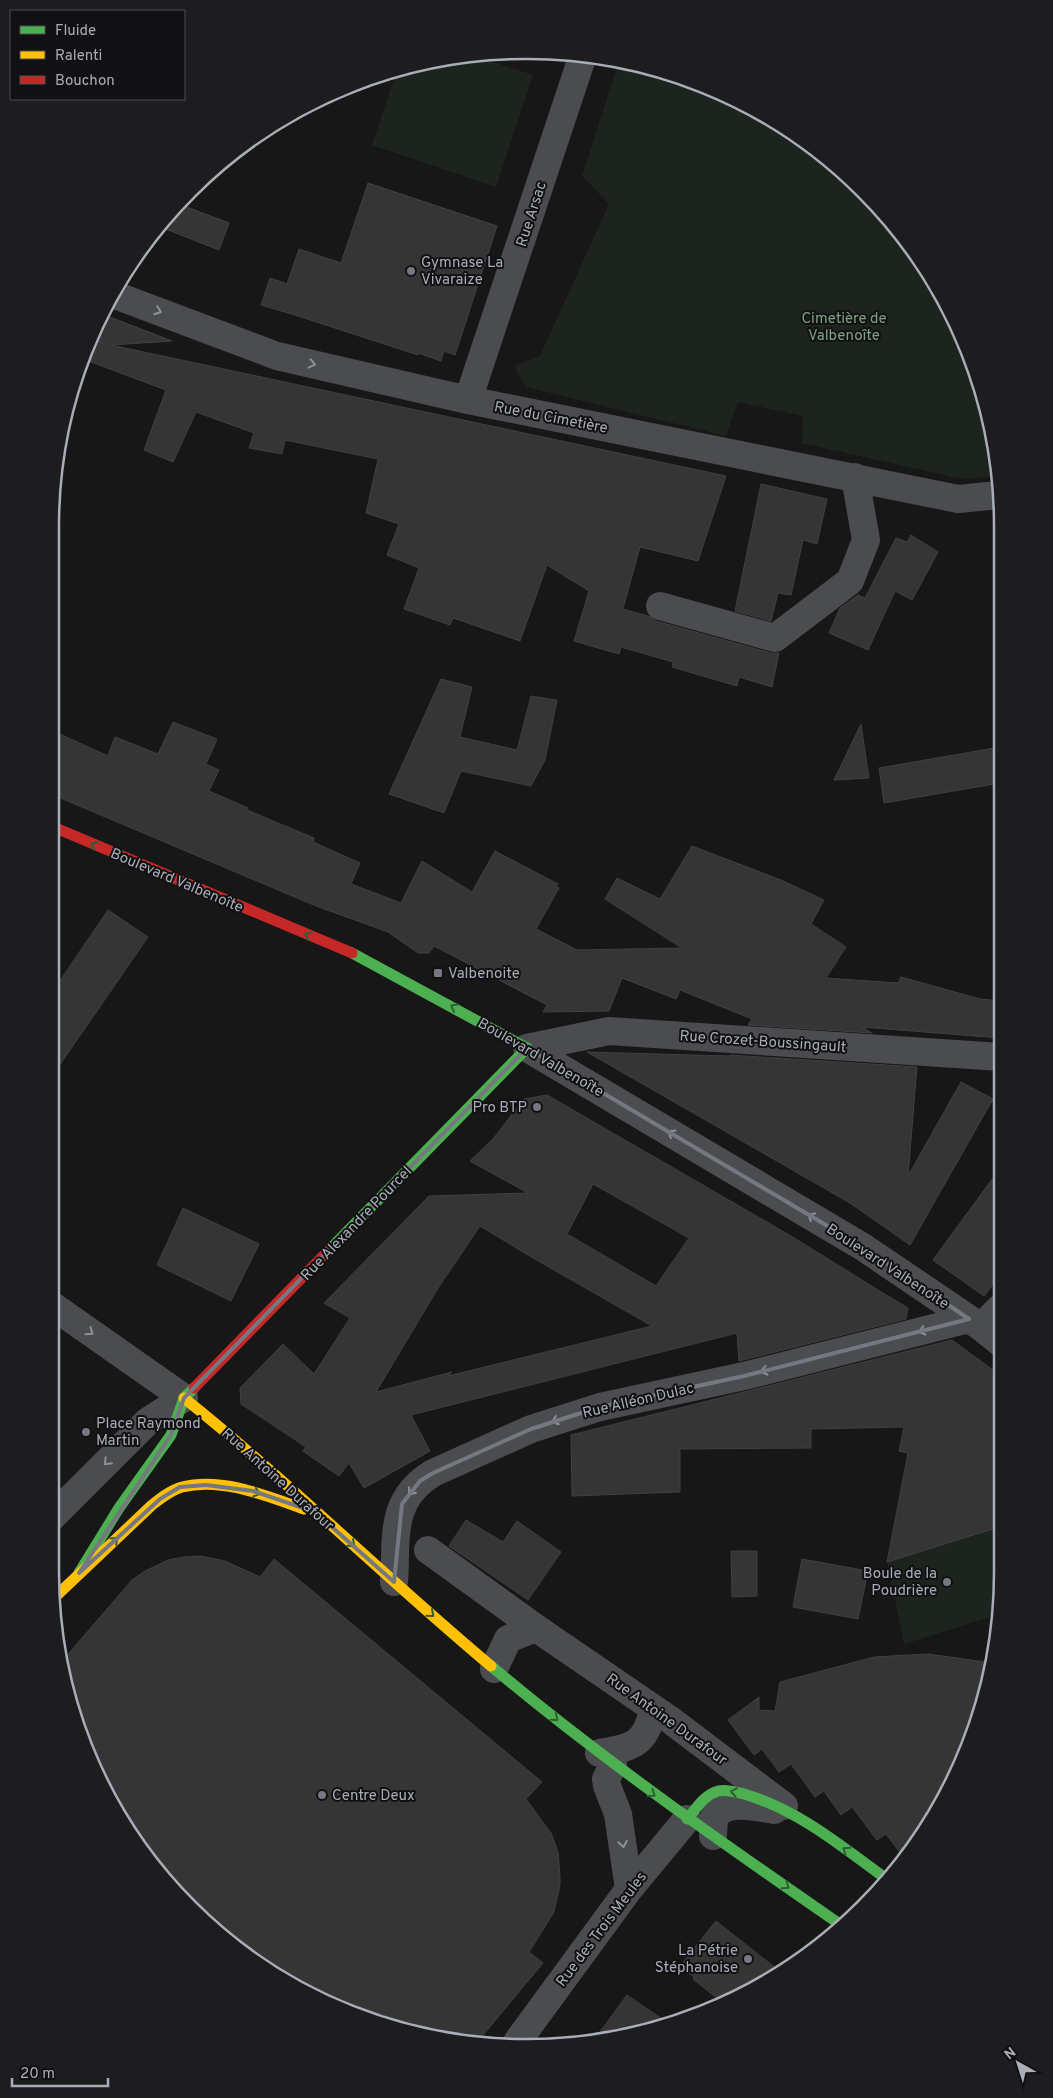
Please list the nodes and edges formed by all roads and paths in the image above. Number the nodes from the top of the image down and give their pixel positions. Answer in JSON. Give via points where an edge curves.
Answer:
{"nodes":[{"id":1,"x":581,"y":62,"type":"edge"},
{"id":2,"x":119,"y":297,"type":"edge"},
{"id":3,"x":468,"y":400,"type":"junction"},
{"id":4,"x":855,"y":477,"type":"junction"},
{"id":5,"x":993,"y":496,"type":"edge"},
{"id":6,"x":660,"y":606,"type":"dead end"},
{"id":7,"x":59,"y":829,"type":"edge"},
{"id":8,"x":527,"y":1048,"type":"junction"},
{"id":9,"x":994,"y":1057,"type":"edge"},
{"id":10,"x":59,"y":1310,"type":"edge"},
{"id":11,"x":994,"y":1316,"type":"edge"},
{"id":12,"x":984,"y":1330,"type":"edge"},
{"id":13,"x":184,"y":1398,"type":"junction"},
{"id":14,"x":59,"y":1510,"type":"edge"},
{"id":15,"x":315,"y":1512,"type":"junction"},
{"id":16,"x":428,"y":1550,"type":"dead end"},
{"id":17,"x":79,"y":1573,"type":"junction"},
{"id":18,"x":394,"y":1582,"type":"junction"},
{"id":19,"x":60,"y":1592,"type":"edge"},
{"id":20,"x":536,"y":1628,"type":"junction"},
{"id":21,"x":494,"y":1669,"type":"junction"},
{"id":22,"x":653,"y":1708,"type":"junction"},
{"id":23,"x":606,"y":1759,"type":"junction"},
{"id":24,"x":795,"y":1814,"type":"junction"},
{"id":25,"x":687,"y":1819,"type":"junction"},
{"id":26,"x":713,"y":1836,"type":"junction"},
{"id":27,"x":882,"y":1875,"type":"edge"},
{"id":28,"x":629,"y":1889,"type":"junction"},
{"id":29,"x":836,"y":1922,"type":"edge"},
{"id":30,"x":519,"y":2039,"type":"edge"}],
"edges":[{"from":1,"to":3,"type":"street","name":"Rue Arsac"},
{"from":2,"to":3,"type":"street","name":"Rue du Cimetière","one_way":true,"via":[[277,356]]},
{"from":3,"to":4,"type":"street","name":"Rue du Cimetière"},
{"from":4,"to":5,"type":"street","name":"Rue du Cimetière","via":[[958,499]]},
{"from":4,"to":6,"type":"street","via":[[866,540],[850,581],[775,638]]},
{"from":8,"to":7,"type":"street","name":"Boulevard Valbenoîte","one_way":true,"via":[[354,954]]},
{"from":8,"to":9,"type":"street","name":"Rue Crozet-Boussingault","via":[[609,1031]]},
{"from":12,"to":8,"type":"street","name":"Boulevard Valbenoîte","one_way":true,"via":[[863,1247]]},
{"from":8,"to":13,"type":"street","name":"Rue Alexandre Pourcel"},
{"from":10,"to":13,"type":"street","name":"Rue Antoine Durafour","one_way":true},
{"from":11,"to":12,"type":"street"},
{"from":12,"to":18,"type":"street","name":"Rue Alléon Dulac","one_way":true,"via":[[600,1407],[531,1429],[420,1481],[402,1504],[398,1515]]},
{"from":13,"to":14,"type":"street","name":"Rue Alexandre Pourcel","one_way":true,"via":[[148,1421]]},
{"from":13,"to":15,"type":"street","name":"Rue Antoine Durafour"},
{"from":13,"to":17,"type":"street","name":"Rue Alexandre Pourcel","via":[[171,1435],[119,1508]]},
{"from":17,"to":15,"type":"street","name":"Rue Alexandre Pourcel","one_way":true,"via":[[140,1516],[180,1487],[206,1485],[253,1491]]},
{"from":15,"to":18,"type":"street","name":"Rue Antoine Durafour","one_way":true},
{"from":16,"to":20,"type":"street","name":"Rue Antoine Durafour"},
{"from":17,"to":19,"type":"street","name":"Rue Alexandre Pourcel"},
{"from":18,"to":21,"type":"street","name":"Rue Antoine Durafour","one_way":true},
{"from":20,"to":21,"type":"street","via":[[508,1639]]},
{"from":20,"to":22,"type":"street","name":"Rue Antoine Durafour"},
{"from":21,"to":23,"type":"street","name":"Rue Antoine Durafour","one_way":true},
{"from":22,"to":23,"type":"street","via":[[647,1730],[635,1744]]},
{"from":22,"to":24,"type":"street","name":"Rue Antoine Durafour"},
{"from":23,"to":25,"type":"street","name":"Rue Antoine Durafour","one_way":true},
{"from":23,"to":28,"type":"street","one_way":true,"via":[[607,1786],[618,1814]]},
{"from":24,"to":25,"type":"street","name":"Rue Antoine Durafour","one_way":true,"via":[[757,1797],[720,1790],[704,1800]]},
{"from":24,"to":26,"type":"street","name":"Rue Antoine Durafour","via":[[733,1807],[715,1815]]},
{"from":27,"to":24,"type":"street","name":"Rue Antoine Durafour","one_way":true},
{"from":25,"to":26,"type":"street","name":"Rue Antoine Durafour"},
{"from":25,"to":28,"type":"street","name":"Rue des Trois Meules"},
{"from":26,"to":29,"type":"street","name":"Rue Antoine Durafour","one_way":true},
{"from":28,"to":30,"type":"street","name":"Rue des Trois Meules"}]}
